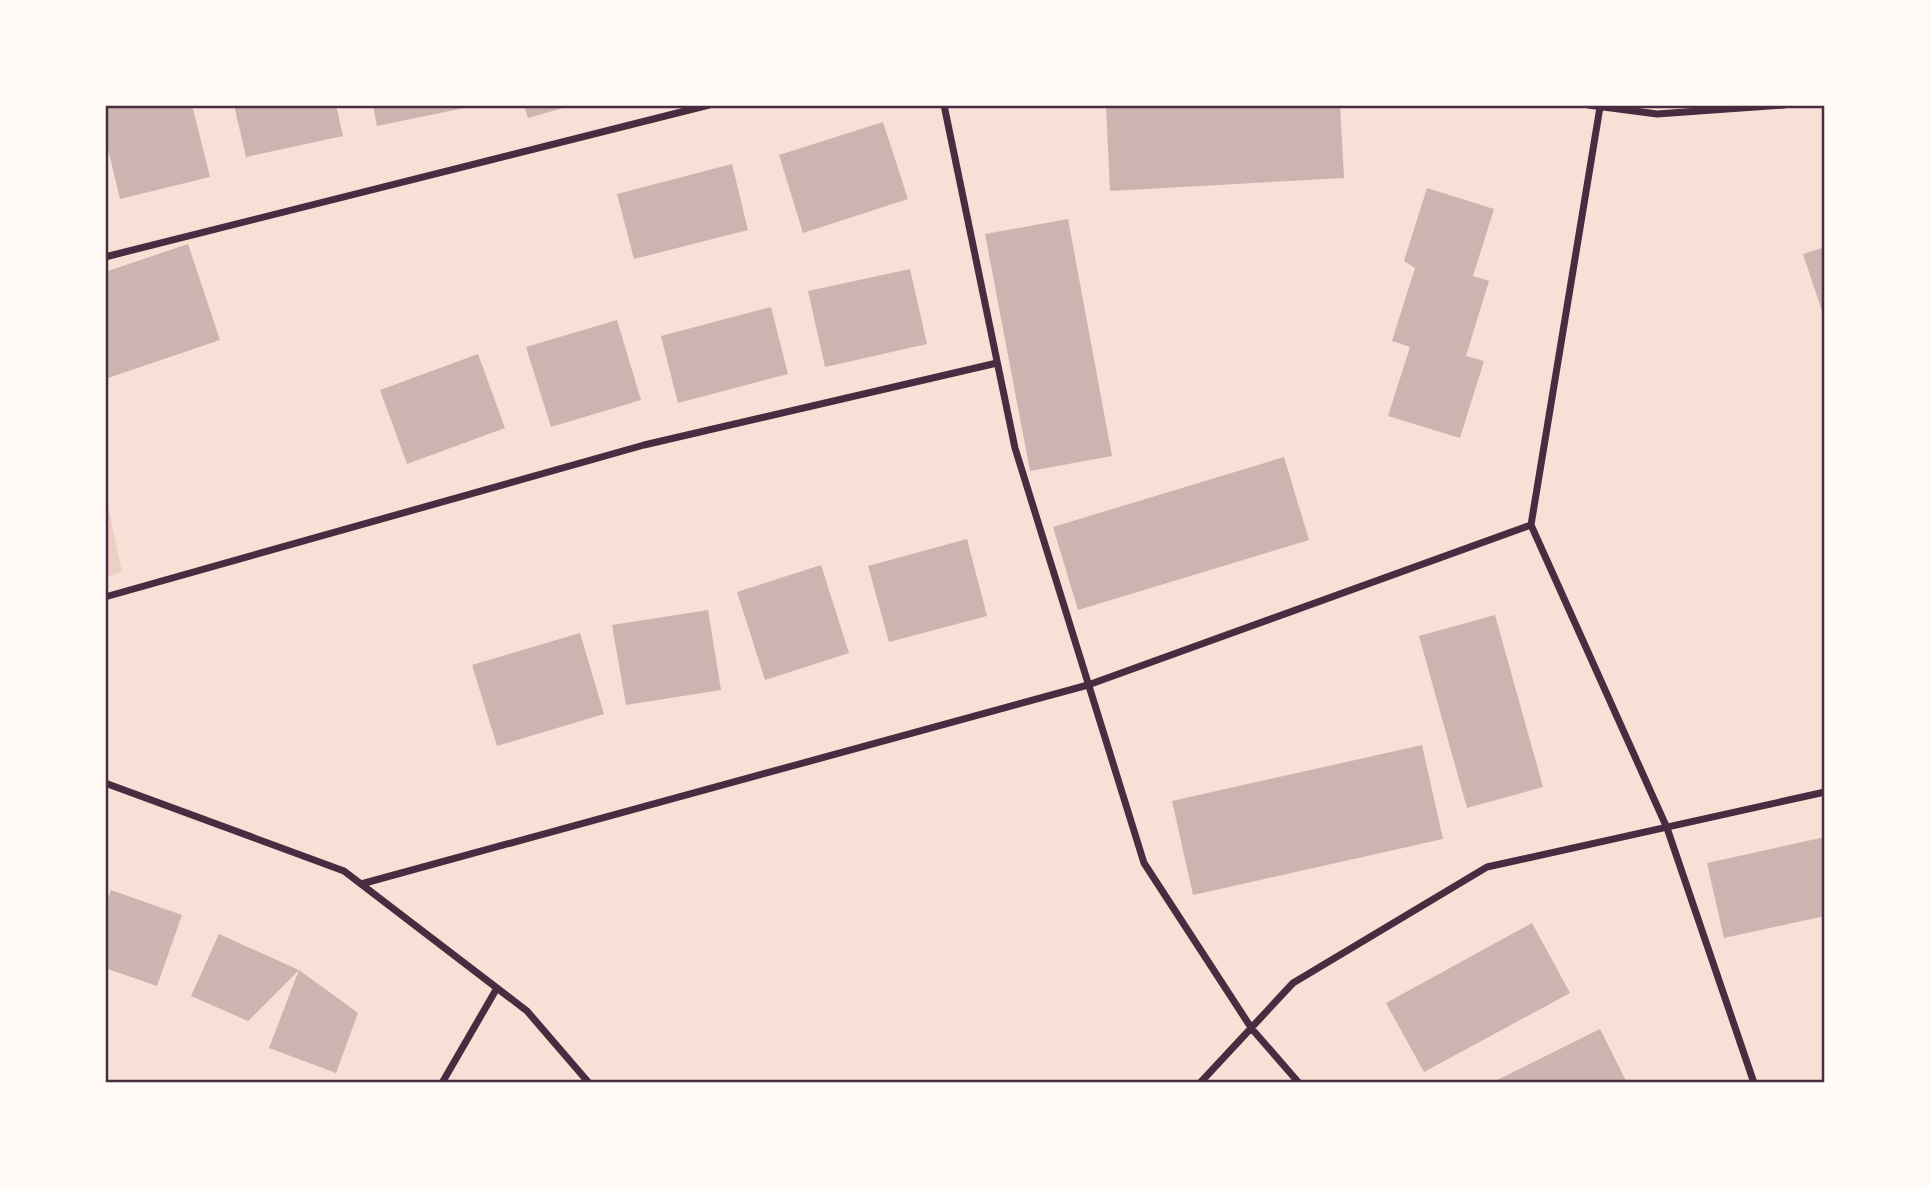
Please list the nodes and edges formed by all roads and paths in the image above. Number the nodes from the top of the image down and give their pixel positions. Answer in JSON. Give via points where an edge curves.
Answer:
{"nodes":[{"id":1,"x":709,"y":105,"type":"edge"},
{"id":2,"x":1588,"y":105,"type":"edge"},
{"id":3,"x":1784,"y":105,"type":"edge"},
{"id":4,"x":947,"y":106,"type":"edge"},
{"id":5,"x":1600,"y":107,"type":"junction"},
{"id":6,"x":1744,"y":107,"type":"edge"},
{"id":7,"x":105,"y":257,"type":"edge"},
{"id":8,"x":997,"y":363,"type":"junction"},
{"id":9,"x":1531,"y":525,"type":"junction"},
{"id":10,"x":105,"y":597,"type":"edge"},
{"id":11,"x":1088,"y":685,"type":"junction"},
{"id":12,"x":105,"y":783,"type":"edge"},
{"id":13,"x":1825,"y":792,"type":"edge"},
{"id":14,"x":1667,"y":828,"type":"junction"},
{"id":15,"x":361,"y":884,"type":"junction"},
{"id":16,"x":497,"y":988,"type":"junction"},
{"id":17,"x":1252,"y":1029,"type":"junction"},
{"id":18,"x":442,"y":1083,"type":"edge"},
{"id":19,"x":589,"y":1083,"type":"edge"},
{"id":20,"x":1200,"y":1083,"type":"edge"},
{"id":21,"x":1299,"y":1083,"type":"edge"},
{"id":22,"x":1754,"y":1083,"type":"edge"}],
"edges":[{"from":1,"to":7,"type":"street"},
{"from":2,"to":5,"type":"street"},
{"from":3,"to":6,"type":"street"},
{"from":4,"to":8,"type":"street"},
{"from":5,"to":6,"type":"street","via":[[1657,114]]},
{"from":5,"to":9,"type":"street"},
{"from":8,"to":10,"type":"street","via":[[645,445]]},
{"from":8,"to":11,"type":"street","via":[[1014,448]]},
{"from":9,"to":11,"type":"street"},
{"from":9,"to":14,"type":"street"},
{"from":11,"to":15,"type":"street"},
{"from":11,"to":17,"type":"street","via":[[1144,863]]},
{"from":12,"to":15,"type":"street","via":[[344,871]]},
{"from":13,"to":14,"type":"street"},
{"from":14,"to":17,"type":"street","via":[[1487,867],[1293,983]]},
{"from":14,"to":22,"type":"street"},
{"from":15,"to":16,"type":"street"},
{"from":16,"to":18,"type":"street"},
{"from":16,"to":19,"type":"street","via":[[527,1011]]},
{"from":17,"to":20,"type":"street"},
{"from":17,"to":21,"type":"street"}]}
